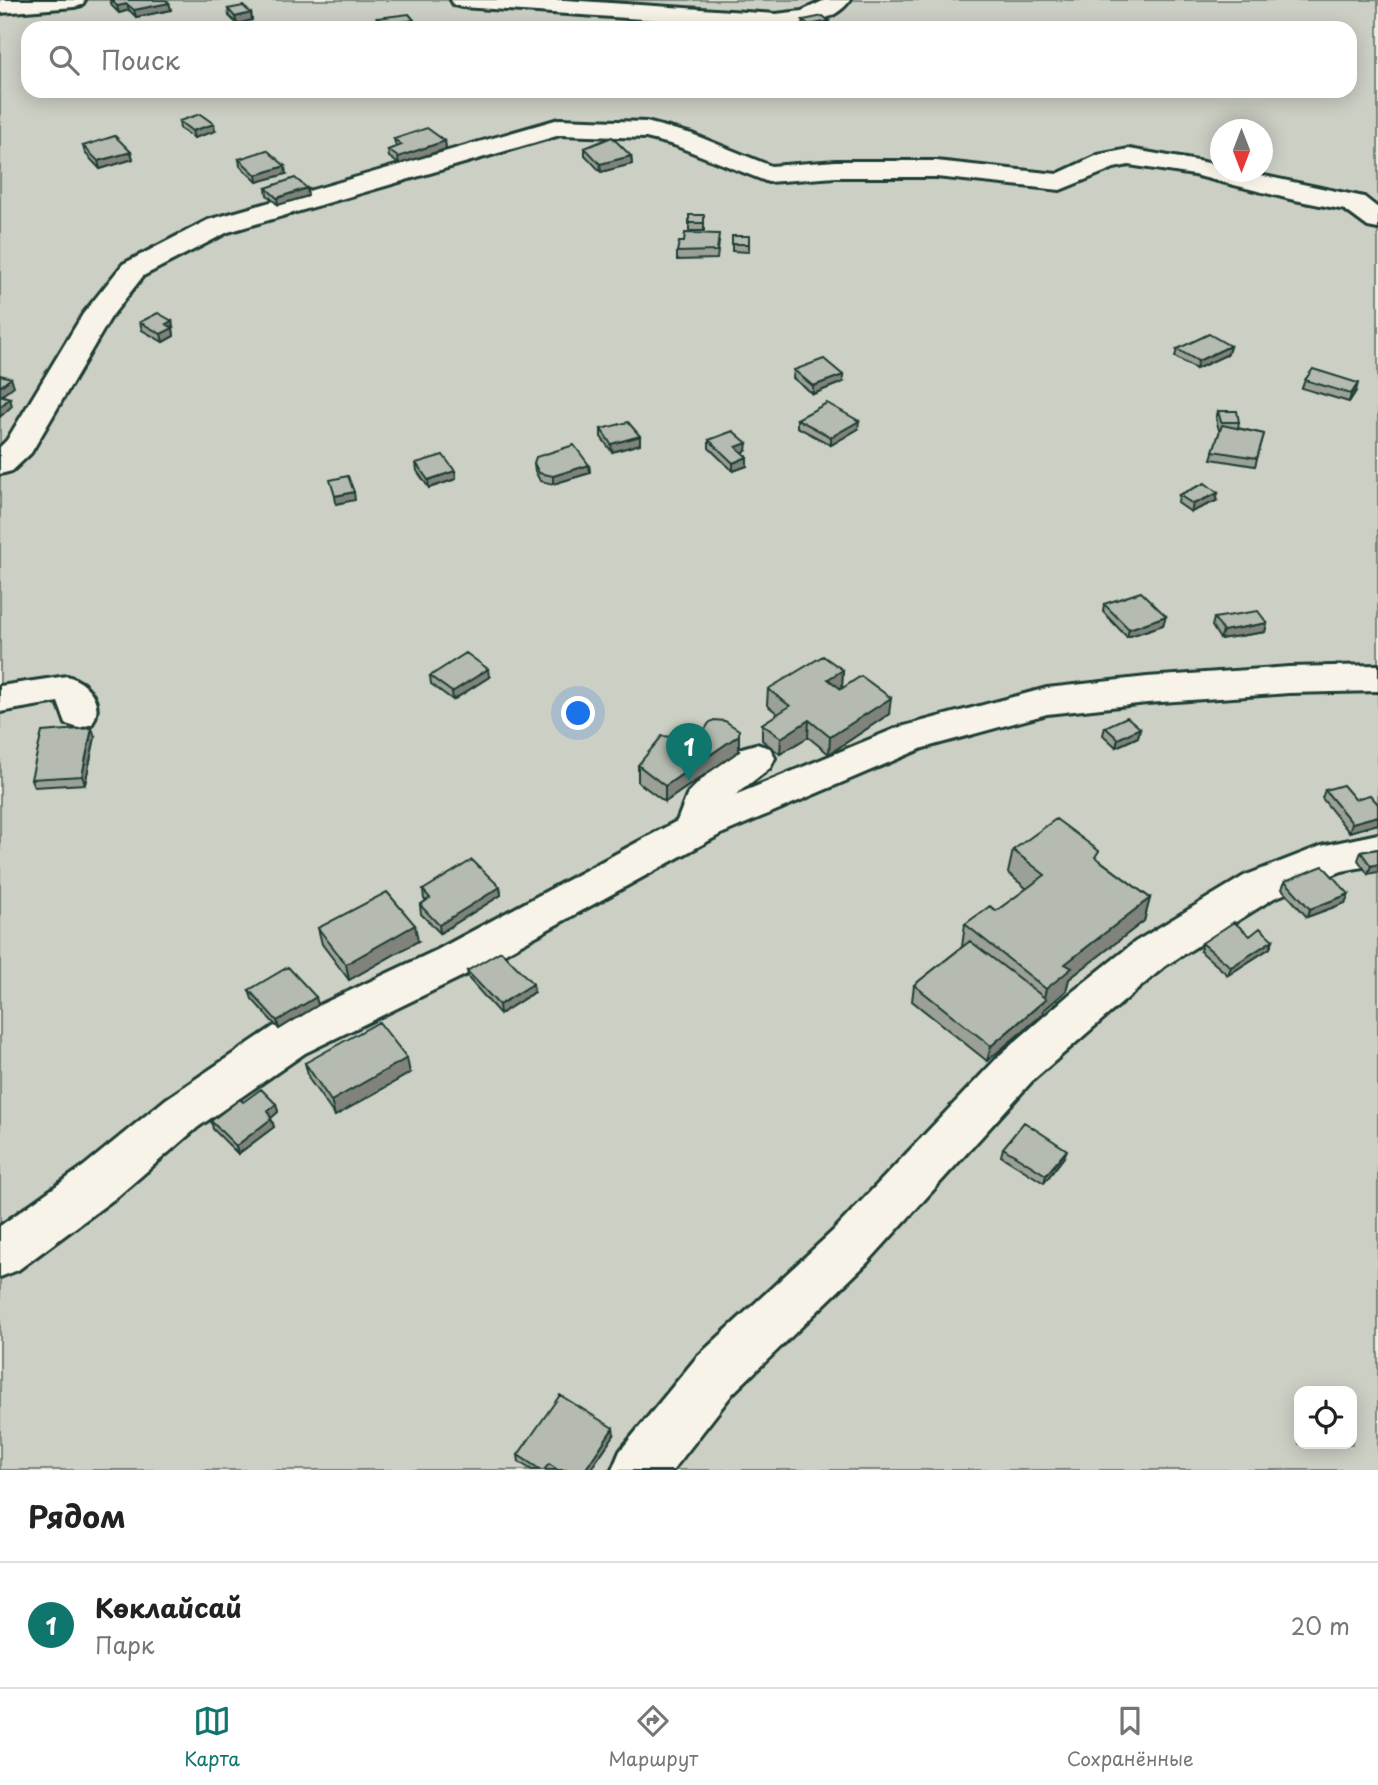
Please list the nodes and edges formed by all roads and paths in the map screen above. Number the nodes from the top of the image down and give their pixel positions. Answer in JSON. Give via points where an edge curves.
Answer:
{"nodes":[{"id":1,"x":74,"y":0,"type":"edge"},
{"id":2,"x":462,"y":0,"type":"edge"},
{"id":3,"x":839,"y":0,"type":"edge"},
{"id":4,"x":0,"y":6,"type":"edge"},
{"id":5,"x":1378,"y":221,"type":"edge"},
{"id":6,"x":0,"y":464,"type":"edge"},
{"id":7,"x":1378,"y":678,"type":"edge"},
{"id":8,"x":0,"y":699,"type":"edge"},
{"id":9,"x":79,"y":715,"type":"dead end"},
{"id":10,"x":756,"y":758,"type":"dead end"},
{"id":11,"x":695,"y":830,"type":"junction"},
{"id":12,"x":1378,"y":849,"type":"edge"},
{"id":13,"x":0,"y":1254,"type":"edge"},
{"id":14,"x":639,"y":1470,"type":"edge"}],
"edges":[{"from":1,"to":4,"type":"street"},
{"from":2,"to":3,"type":"street","via":[[776,21],[803,19]]},
{"from":5,"to":6,"type":"street","via":[[1354,203],[1129,157],[1060,181],[936,169],[768,174],[683,138],[646,130],[559,127],[218,226],[133,270],[98,314],[20,446]]},
{"from":7,"to":11,"type":"street","via":[[1276,680],[1047,701],[911,738]]},
{"from":8,"to":9,"type":"street","via":[[67,689],[77,699]]},
{"from":10,"to":11,"type":"street","via":[[702,803]]},
{"from":11,"to":13,"type":"street","via":[[452,962],[289,1041],[181,1113],[102,1181]]},
{"from":12,"to":14,"type":"street","via":[[1336,857],[1259,887],[1150,954],[1087,1006],[1017,1067],[850,1247],[715,1375]]}]}
